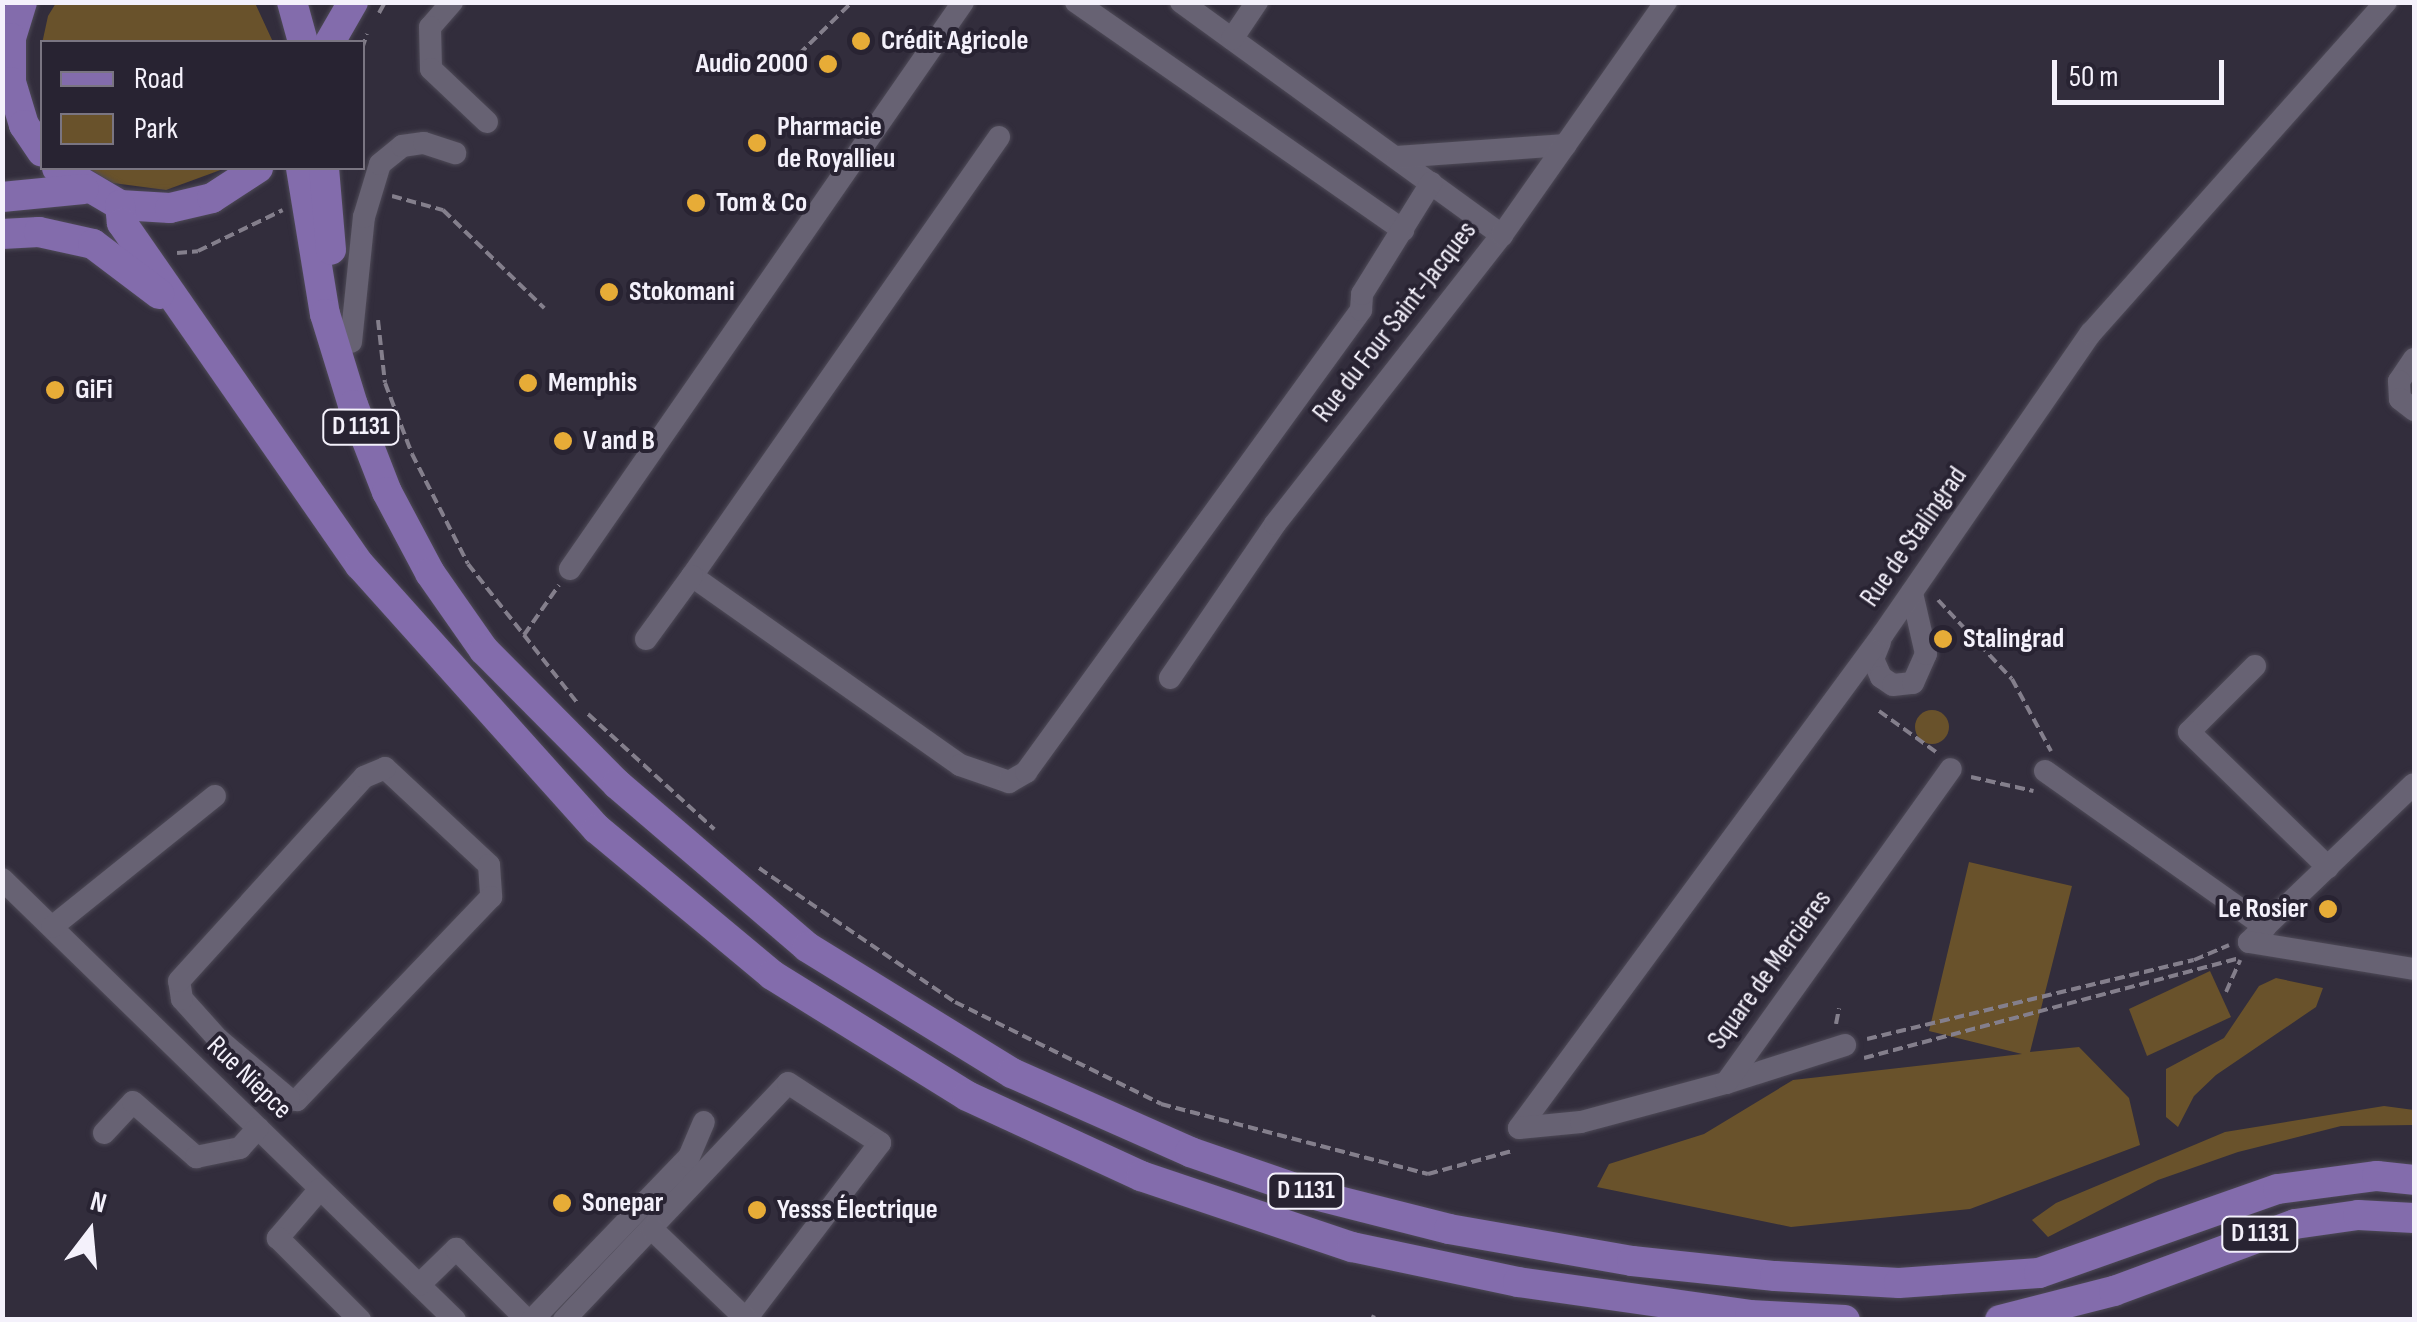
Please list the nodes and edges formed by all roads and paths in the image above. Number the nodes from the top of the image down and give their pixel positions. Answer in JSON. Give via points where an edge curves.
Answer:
{"nodes":[{"id":1,"x":19,"y":2,"type":"edge"},
{"id":2,"x":292,"y":2,"type":"edge"},
{"id":3,"x":353,"y":2,"type":"edge"},
{"id":4,"x":363,"y":2,"type":"edge"},
{"id":5,"x":452,"y":2,"type":"edge"},
{"id":6,"x":852,"y":2,"type":"edge"},
{"id":7,"x":963,"y":2,"type":"edge"},
{"id":8,"x":1076,"y":2,"type":"edge"},
{"id":9,"x":1181,"y":2,"type":"edge"},
{"id":10,"x":1257,"y":2,"type":"edge"},
{"id":11,"x":1666,"y":2,"type":"edge"},
{"id":12,"x":2386,"y":2,"type":"edge"},
{"id":13,"x":2,"y":16,"type":"edge"},
{"id":14,"x":1232,"y":39,"type":"junction"},
{"id":15,"x":302,"y":40,"type":"edge"},
{"id":16,"x":331,"y":40,"type":"edge"},
{"id":17,"x":350,"y":40,"type":"edge"},
{"id":18,"x":788,"y":66,"type":"dead end"},
{"id":19,"x":487,"y":122,"type":"dead end"},
{"id":20,"x":999,"y":137,"type":"dead end"},
{"id":21,"x":1566,"y":145,"type":"junction"},
{"id":22,"x":40,"y":149,"type":"edge"},
{"id":23,"x":455,"y":153,"type":"dead end"},
{"id":24,"x":1397,"y":157,"type":"junction"},
{"id":25,"x":60,"y":170,"type":"edge"},
{"id":26,"x":255,"y":170,"type":"edge"},
{"id":27,"x":301,"y":170,"type":"edge"},
{"id":28,"x":324,"y":170,"type":"edge"},
{"id":29,"x":1431,"y":184,"type":"junction"},
{"id":30,"x":84,"y":189,"type":"junction"},
{"id":31,"x":369,"y":192,"type":"junction"},
{"id":32,"x":2,"y":197,"type":"edge"},
{"id":33,"x":302,"y":204,"type":"junction"},
{"id":34,"x":120,"y":205,"type":"junction"},
{"id":35,"x":1402,"y":230,"type":"junction"},
{"id":36,"x":2,"y":234,"type":"edge"},
{"id":37,"x":1502,"y":234,"type":"junction"},
{"id":38,"x":144,"y":256,"type":"junction"},
{"id":39,"x":544,"y":308,"type":"dead end"},
{"id":40,"x":376,"y":309,"type":"dead end"},
{"id":41,"x":184,"y":314,"type":"junction"},
{"id":42,"x":351,"y":342,"type":"junction"},
{"id":43,"x":2414,"y":359,"type":"edge"},
{"id":44,"x":2414,"y":410,"type":"edge"},
{"id":45,"x":570,"y":569,"type":"joint"},
{"id":46,"x":692,"y":576,"type":"junction"},
{"id":47,"x":1916,"y":587,"type":"junction"},
{"id":48,"x":466,"y":623,"type":"junction"},
{"id":49,"x":1883,"y":634,"type":"junction"},
{"id":50,"x":523,"y":635,"type":"junction"},
{"id":51,"x":646,"y":639,"type":"dead end"},
{"id":52,"x":2255,"y":666,"type":"dead end"},
{"id":53,"x":1170,"y":678,"type":"dead end"},
{"id":54,"x":1879,"y":712,"type":"dead end"},
{"id":55,"x":1950,"y":769,"type":"junction"},
{"id":56,"x":2045,"y":771,"type":"junction"},
{"id":57,"x":2414,"y":784,"type":"edge"},
{"id":58,"x":215,"y":796,"type":"dead end"},
{"id":59,"x":721,"y":836,"type":"dead end"},
{"id":60,"x":749,"y":862,"type":"dead end"},
{"id":61,"x":2328,"y":867,"type":"junction"},
{"id":62,"x":2,"y":879,"type":"edge"},
{"id":63,"x":52,"y":927,"type":"junction"},
{"id":64,"x":2254,"y":947,"type":"junction"},
{"id":65,"x":2414,"y":968,"type":"edge"},
{"id":66,"x":2226,"y":992,"type":"dead end"},
{"id":67,"x":218,"y":1039,"type":"junction"},
{"id":68,"x":1853,"y":1052,"type":"junction"},
{"id":69,"x":192,"y":1064,"type":"junction"},
{"id":70,"x":1726,"y":1083,"type":"junction"},
{"id":71,"x":704,"y":1122,"type":"dead end"},
{"id":72,"x":258,"y":1128,"type":"junction"},
{"id":73,"x":104,"y":1134,"type":"dead end"},
{"id":74,"x":1519,"y":1139,"type":"junction"},
{"id":75,"x":2414,"y":1180,"type":"edge"},
{"id":76,"x":320,"y":1188,"type":"junction"},
{"id":77,"x":2414,"y":1218,"type":"edge"},
{"id":78,"x":652,"y":1230,"type":"junction"},
{"id":79,"x":420,"y":1285,"type":"junction"},
{"id":80,"x":360,"y":1320,"type":"edge"},
{"id":81,"x":454,"y":1320,"type":"edge"},
{"id":82,"x":529,"y":1320,"type":"edge"},
{"id":83,"x":564,"y":1320,"type":"edge"},
{"id":84,"x":1845,"y":1320,"type":"edge"},
{"id":85,"x":2000,"y":1320,"type":"edge"}],
"edges":[{"from":1,"to":13,"type":"main road"},
{"from":1,"to":22,"type":"main road","via":[[11,82],[24,125]]},
{"from":2,"to":15,"type":"main road"},
{"from":3,"to":16,"type":"main road"},
{"from":4,"to":17,"type":"main road"},
{"from":5,"to":19,"type":"street","via":[[430,27],[431,69]]},
{"from":6,"to":18,"type":"path"},
{"from":7,"to":45,"type":"street"},
{"from":8,"to":35,"type":"street"},
{"from":9,"to":14,"type":"street"},
{"from":10,"to":14,"type":"street"},
{"from":11,"to":21,"type":"street","name":"Rue du Four Saint-Jacques"},
{"from":12,"to":47,"type":"street","name":"Rue de Stalingrad","via":[[2090,333]]},
{"from":14,"to":24,"type":"street"},
{"from":20,"to":46,"type":"street"},
{"from":21,"to":24,"type":"street"},
{"from":21,"to":37,"type":"street","name":"Rue du Four Saint-Jacques"},
{"from":23,"to":31,"type":"street","via":[[424,143],[402,146],[380,164]]},
{"from":24,"to":29,"type":"street"},
{"from":25,"to":30,"type":"main road"},
{"from":26,"to":34,"type":"main road","via":[[212,198],[170,208]]},
{"from":27,"to":33,"type":"main road","number":"D 1131"},
{"from":28,"to":42,"type":"main road","via":[[332,259]]},
{"from":29,"to":35,"type":"street"},
{"from":29,"to":37,"type":"street"},
{"from":30,"to":32,"type":"main road"},
{"from":30,"to":34,"type":"main road"},
{"from":31,"to":39,"type":"path","via":[[443,210]]},
{"from":31,"to":42,"type":"street"},
{"from":33,"to":38,"type":"path","via":[[198,251]]},
{"from":33,"to":48,"type":"main road","number":"D 1131","via":[[352,405],[387,492]]},
{"from":34,"to":38,"type":"main road","number":"D 1131","via":[[122,223]]},
{"from":35,"to":46,"type":"street","via":[[1362,294],[1361,310],[1026,772],[1009,782],[960,765]]},
{"from":36,"to":41,"type":"main road","via":[[39,232],[93,244]]},
{"from":37,"to":53,"type":"street","name":"Rue du Four Saint-Jacques","via":[[1287,509]]},
{"from":38,"to":41,"type":"main road","number":"D 1131"},
{"from":40,"to":50,"type":"path","via":[[385,383],[412,454],[468,564]]},
{"from":41,"to":84,"type":"main road","number":"D 1131","via":[[360,565],[596,830],[772,975],[967,1096],[1140,1176],[1352,1247],[1518,1282],[1750,1315]]},
{"from":42,"to":48,"type":"main road","via":[[380,435]]},
{"from":43,"to":44,"type":"street","via":[[2400,381],[2400,400]]},
{"from":45,"to":50,"type":"path"},
{"from":46,"to":51,"type":"street"},
{"from":47,"to":49,"type":"street","name":"Rue de Stalingrad"},
{"from":47,"to":49,"type":"street","via":[[1926,654],[1913,683],[1893,685],[1881,677],[1874,659]]},
{"from":47,"to":56,"type":"path","via":[[2012,679],[2052,751]]},
{"from":48,"to":75,"type":"main road","number":"D 1131","via":[[617,784],[822,956],[1012,1073],[1190,1152],[1315,1195],[1449,1229],[1632,1261],[1899,1283],[2039,1273],[2278,1190],[2377,1176]]},
{"from":49,"to":74,"type":"street","name":"Rue de Stalingrad"},
{"from":50,"to":59,"type":"path","via":[[580,707]]},
{"from":52,"to":61,"type":"street","via":[[2188,732]]},
{"from":54,"to":55,"type":"path"},
{"from":55,"to":56,"type":"path","via":[[2032,794]]},
{"from":55,"to":70,"type":"street","name":"Square de Mercieres"},
{"from":56,"to":64,"type":"street"},
{"from":57,"to":61,"type":"street"},
{"from":58,"to":63,"type":"street"},
{"from":60,"to":74,"type":"path","via":[[955,1002],[1161,1104],[1428,1174]]},
{"from":61,"to":64,"type":"street"},
{"from":62,"to":63,"type":"street","name":"Rue Niepce"},
{"from":63,"to":69,"type":"street","name":"Rue Niepce"},
{"from":64,"to":65,"type":"street"},
{"from":64,"to":66,"type":"path"},
{"from":64,"to":68,"type":"path"},
{"from":64,"to":68,"type":"path"},
{"from":67,"to":67,"type":"street","via":[[182,999],[179,981],[364,777],[385,768],[489,865],[491,897],[297,1100],[274,1089]]},
{"from":67,"to":69,"type":"street"},
{"from":68,"to":70,"type":"street"},
{"from":69,"to":72,"type":"street","name":"Rue Niepce"},
{"from":70,"to":74,"type":"street","name":"Square de Mercieres"},
{"from":71,"to":82,"type":"street","via":[[689,1157]]},
{"from":72,"to":73,"type":"street","via":[[240,1148],[196,1157],[133,1102]]},
{"from":72,"to":76,"type":"street","name":"Rue Niepce"},
{"from":76,"to":79,"type":"street","name":"Rue Niepce"},
{"from":76,"to":80,"type":"street","via":[[278,1238]]},
{"from":77,"to":85,"type":"main road","number":"D 1131","via":[[2358,1215],[2295,1224],[2114,1291]]},
{"from":78,"to":78,"type":"street","via":[[746,1320],[880,1143],[788,1084]]},
{"from":78,"to":83,"type":"street"},
{"from":79,"to":81,"type":"street","name":"Rue Niepce"},
{"from":79,"to":82,"type":"street","via":[[456,1249]]}]}
